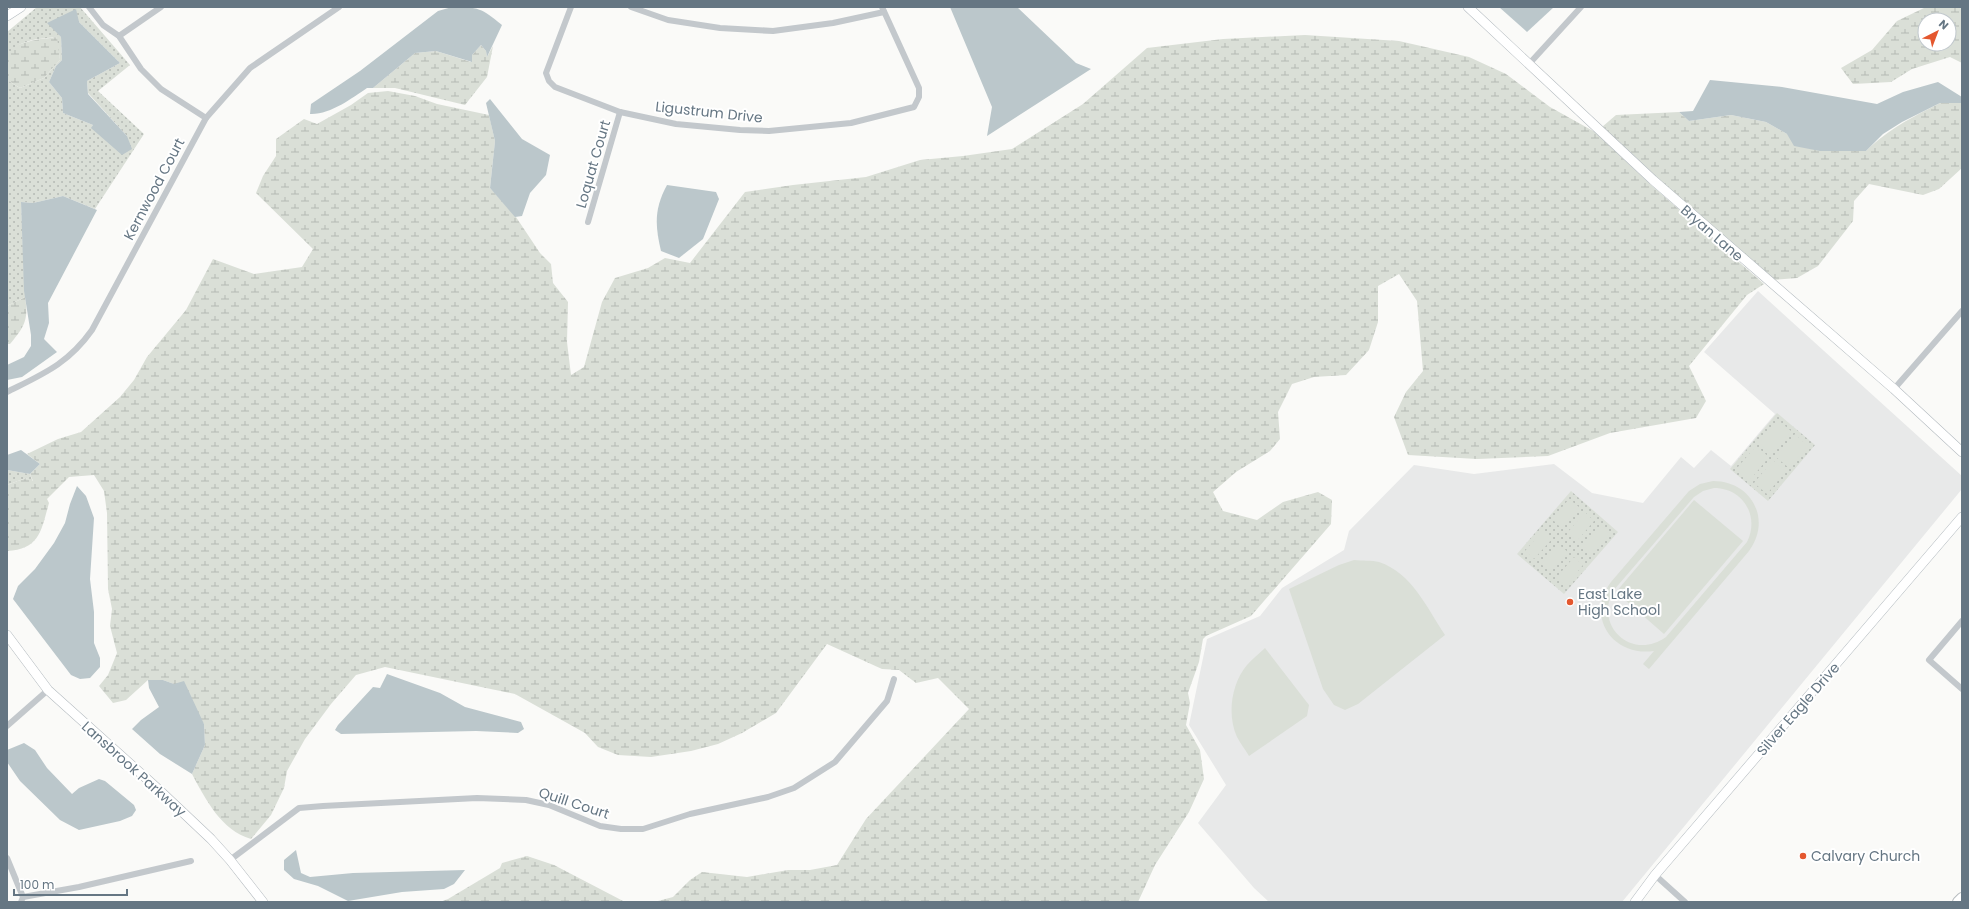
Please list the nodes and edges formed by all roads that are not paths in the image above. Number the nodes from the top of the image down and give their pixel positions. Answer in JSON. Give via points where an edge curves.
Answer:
{"nodes":[{"id":1,"x":21,"y":7,"type":"edge"},
{"id":2,"x":89,"y":7,"type":"edge"},
{"id":3,"x":161,"y":7,"type":"edge"},
{"id":4,"x":339,"y":7,"type":"edge"},
{"id":5,"x":571,"y":7,"type":"edge"},
{"id":6,"x":631,"y":7,"type":"edge"},
{"id":7,"x":1468,"y":7,"type":"edge"},
{"id":8,"x":1581,"y":7,"type":"edge"},
{"id":9,"x":883,"y":9,"type":"edge"},
{"id":10,"x":7,"y":16,"type":"edge"},
{"id":11,"x":119,"y":36,"type":"junction"},
{"id":12,"x":1529,"y":64,"type":"junction"},
{"id":13,"x":620,"y":112,"type":"junction"},
{"id":14,"x":206,"y":118,"type":"junction"},
{"id":15,"x":588,"y":222,"type":"dead end"},
{"id":16,"x":1962,"y":311,"type":"edge"},
{"id":17,"x":1894,"y":389,"type":"junction"},
{"id":18,"x":7,"y":392,"type":"edge"},
{"id":19,"x":1962,"y":452,"type":"edge"},
{"id":20,"x":1962,"y":517,"type":"edge"},
{"id":21,"x":1962,"y":621,"type":"edge"},
{"id":22,"x":7,"y":634,"type":"edge"},
{"id":23,"x":894,"y":679,"type":"dead end"},
{"id":24,"x":1962,"y":689,"type":"edge"},
{"id":25,"x":48,"y":690,"type":"junction"},
{"id":26,"x":7,"y":726,"type":"edge"},
{"id":27,"x":7,"y":858,"type":"edge"},
{"id":28,"x":230,"y":860,"type":"junction"},
{"id":29,"x":191,"y":861,"type":"dead end"},
{"id":30,"x":1655,"y":875,"type":"junction"},
{"id":31,"x":1962,"y":898,"type":"edge"},
{"id":32,"x":22,"y":900,"type":"edge"},
{"id":33,"x":263,"y":902,"type":"edge"},
{"id":34,"x":1635,"y":902,"type":"edge"},
{"id":35,"x":1685,"y":902,"type":"edge"},
{"id":36,"x":1958,"y":902,"type":"edge"}],
"edges":[{"from":1,"to":10,"type":"street"},
{"from":2,"to":11,"type":"street","via":[[103,26]]},
{"from":3,"to":11,"type":"street"},
{"from":4,"to":14,"type":"street","name":"Kernwood Court","via":[[250,68]]},
{"from":5,"to":13,"type":"street","name":"Ligustrum Drive","via":[[546,73],[549,81],[555,86]]},
{"from":6,"to":9,"type":"street","via":[[668,20],[720,28],[773,31],[833,23]]},
{"from":7,"to":12,"type":"street","name":"Bryan Lane"},
{"from":8,"to":12,"type":"street"},
{"from":9,"to":13,"type":"street","name":"Ligustrum Drive","via":[[919,88],[919,97],[914,107],[851,123],[769,131],[676,124]]},
{"from":11,"to":14,"type":"street","via":[[141,69],[161,89]]},
{"from":12,"to":17,"type":"street","name":"Bryan Lane","via":[[1653,180]]},
{"from":13,"to":15,"type":"street","name":"Loquat Court"},
{"from":14,"to":18,"type":"street","name":"Kernwood Court","via":[[96,323],[81,346],[56,367]]},
{"from":16,"to":17,"type":"street"},
{"from":17,"to":19,"type":"street","name":"Bryan Lane"},
{"from":20,"to":30,"type":"street","name":"Silver Eagle Drive"},
{"from":21,"to":24,"type":"street","via":[[1930,660]]},
{"from":22,"to":25,"type":"street","name":"Lansbrook Parkway"},
{"from":23,"to":28,"type":"street","name":"Quill Court","via":[[887,701],[835,762],[794,788],[768,797],[690,814],[643,829],[600,826],[549,805],[526,800],[477,798],[299,808]]},
{"from":25,"to":26,"type":"street"},
{"from":25,"to":28,"type":"street","name":"Lansbrook Parkway","via":[[157,788]]},
{"from":27,"to":32,"type":"street"},
{"from":28,"to":33,"type":"street","name":"Lansbrook Parkway"},
{"from":29,"to":32,"type":"street"},
{"from":30,"to":34,"type":"street","name":"Silver Eagle Drive"},
{"from":30,"to":35,"type":"street"},
{"from":31,"to":36,"type":"main road"}]}
